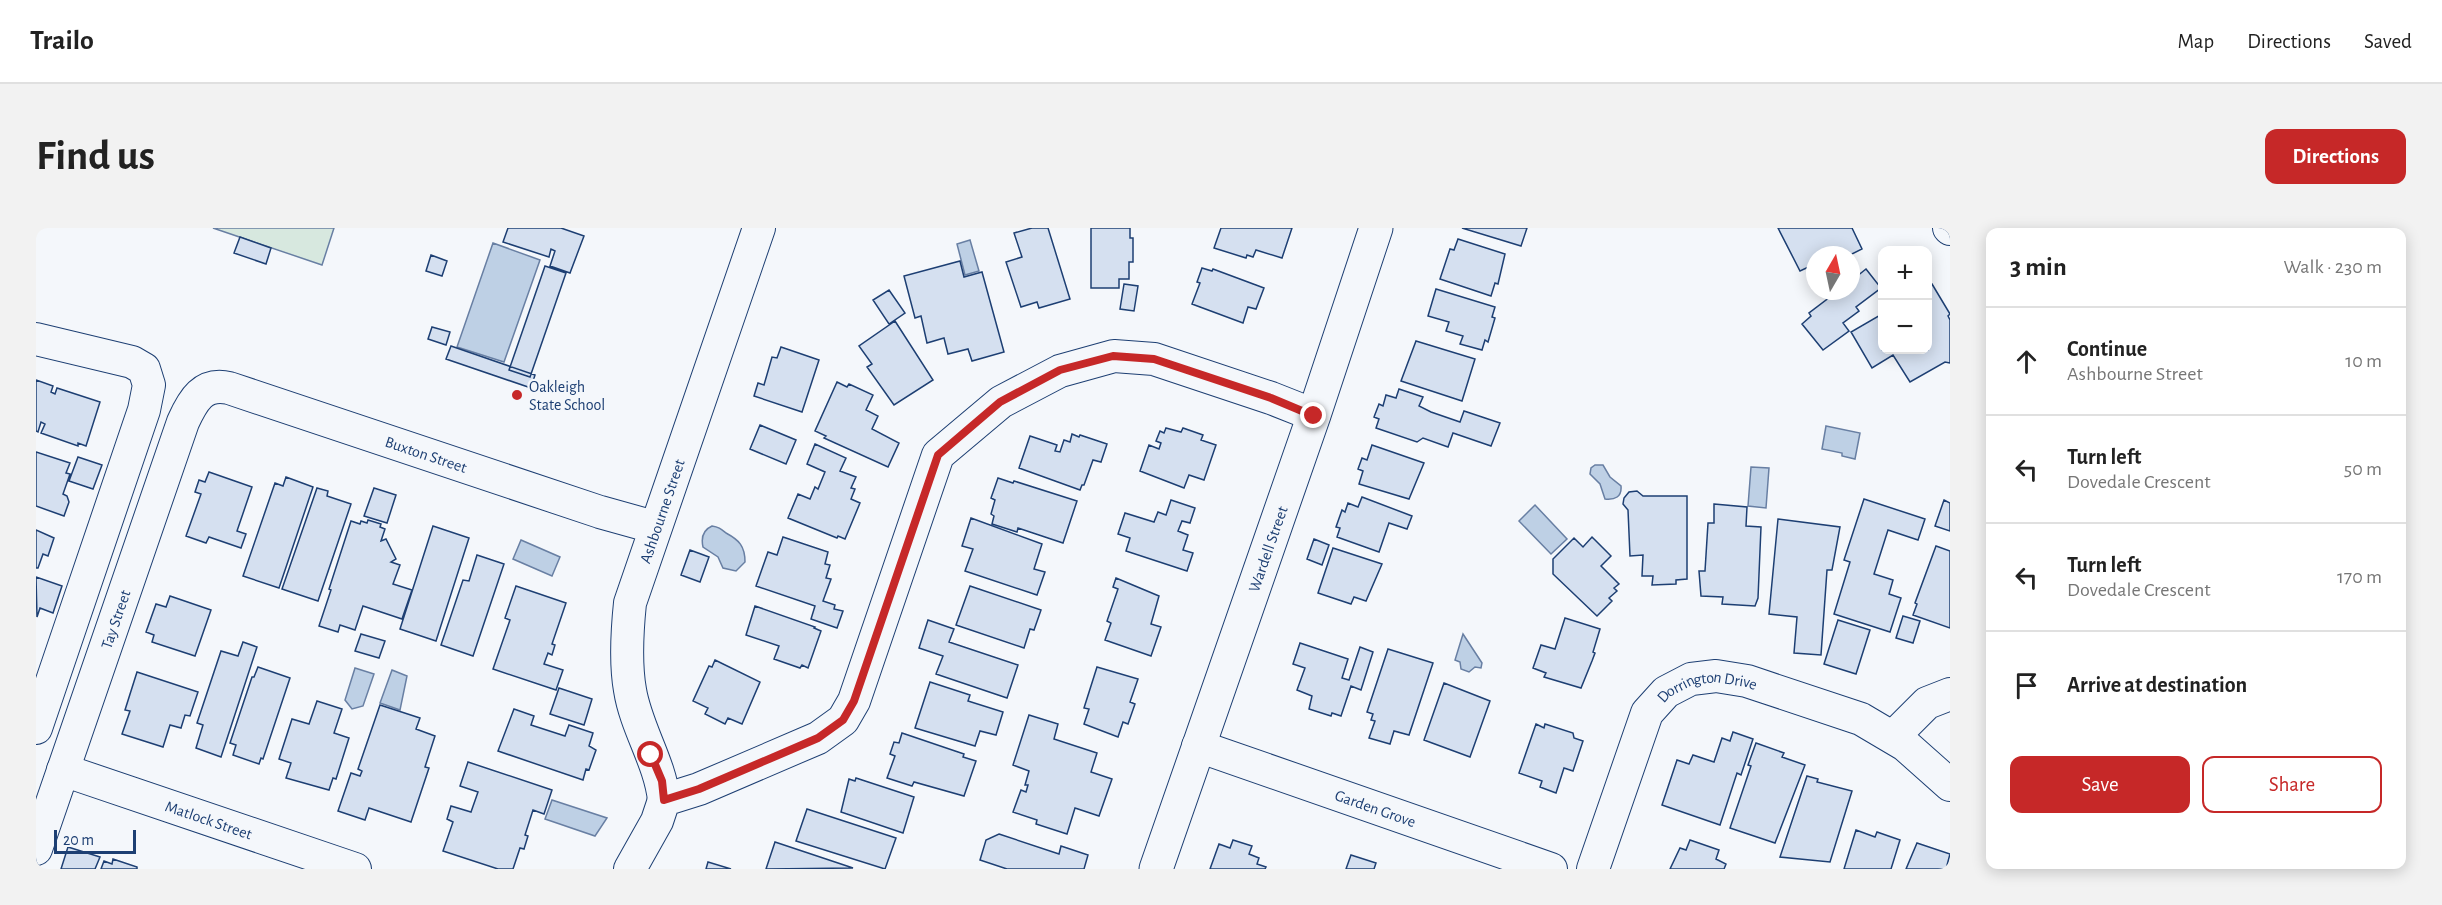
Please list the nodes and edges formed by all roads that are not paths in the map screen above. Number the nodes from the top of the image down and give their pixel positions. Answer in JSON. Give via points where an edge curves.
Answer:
{"nodes":[{"id":1,"x":759,"y":228,"type":"edge"},
{"id":2,"x":1376,"y":228,"type":"edge"},
{"id":3,"x":36,"y":339,"type":"edge"},
{"id":4,"x":201,"y":394,"type":"joint"},
{"id":5,"x":1314,"y":416,"type":"junction"},
{"id":6,"x":654,"y":527,"type":"junction"},
{"id":7,"x":1950,"y":694,"type":"edge"},
{"id":8,"x":36,"y":728,"type":"edge"},
{"id":9,"x":1893,"y":736,"type":"junction"},
{"id":10,"x":1198,"y":746,"type":"junction"},
{"id":11,"x":63,"y":770,"type":"junction"},
{"id":12,"x":1950,"y":785,"type":"edge"},
{"id":13,"x":664,"y":800,"type":"junction"},
{"id":14,"x":36,"y":849,"type":"edge"},
{"id":15,"x":355,"y":869,"type":"edge"},
{"id":16,"x":630,"y":869,"type":"edge"},
{"id":17,"x":1156,"y":869,"type":"edge"},
{"id":18,"x":1551,"y":869,"type":"edge"},
{"id":19,"x":1593,"y":869,"type":"edge"}],
"edges":[{"from":1,"to":6,"type":"street","name":"Ashbourne Street"},
{"from":2,"to":5,"type":"highway","name":"Wardell Street"},
{"from":3,"to":8,"type":"street","via":[[132,362],[144,369],[148,382],[144,410]]},
{"from":4,"to":6,"type":"street","name":"Buxton Street","via":[[211,387],[229,388]]},
{"from":4,"to":11,"type":"street","name":"Tay Street","via":[[183,422]]},
{"from":5,"to":10,"type":"highway","name":"Wardell Street"},
{"from":5,"to":13,"type":"street","via":[[1154,359],[1113,356],[1060,370],[1000,402],[938,455],[854,701],[843,720],[818,738]]},
{"from":6,"to":13,"type":"street","name":"Ashbourne Street","via":[[630,603],[626,645],[630,691],[662,781]]},
{"from":7,"to":9,"type":"street","via":[[1927,703]]},
{"from":9,"to":12,"type":"street","name":"Dorrington Drive"},
{"from":9,"to":19,"type":"street","name":"Dorrington Drive","via":[[1862,719],[1747,681],[1716,676],[1682,682],[1659,698],[1647,713]]},
{"from":10,"to":17,"type":"highway","name":"Wardell Street"},
{"from":10,"to":18,"type":"street","name":"Garden Grove"},
{"from":11,"to":14,"type":"street","name":"Tay Street"},
{"from":11,"to":15,"type":"street","name":"Matlock Street"},
{"from":13,"to":16,"type":"street","via":[[657,821]]}]}
